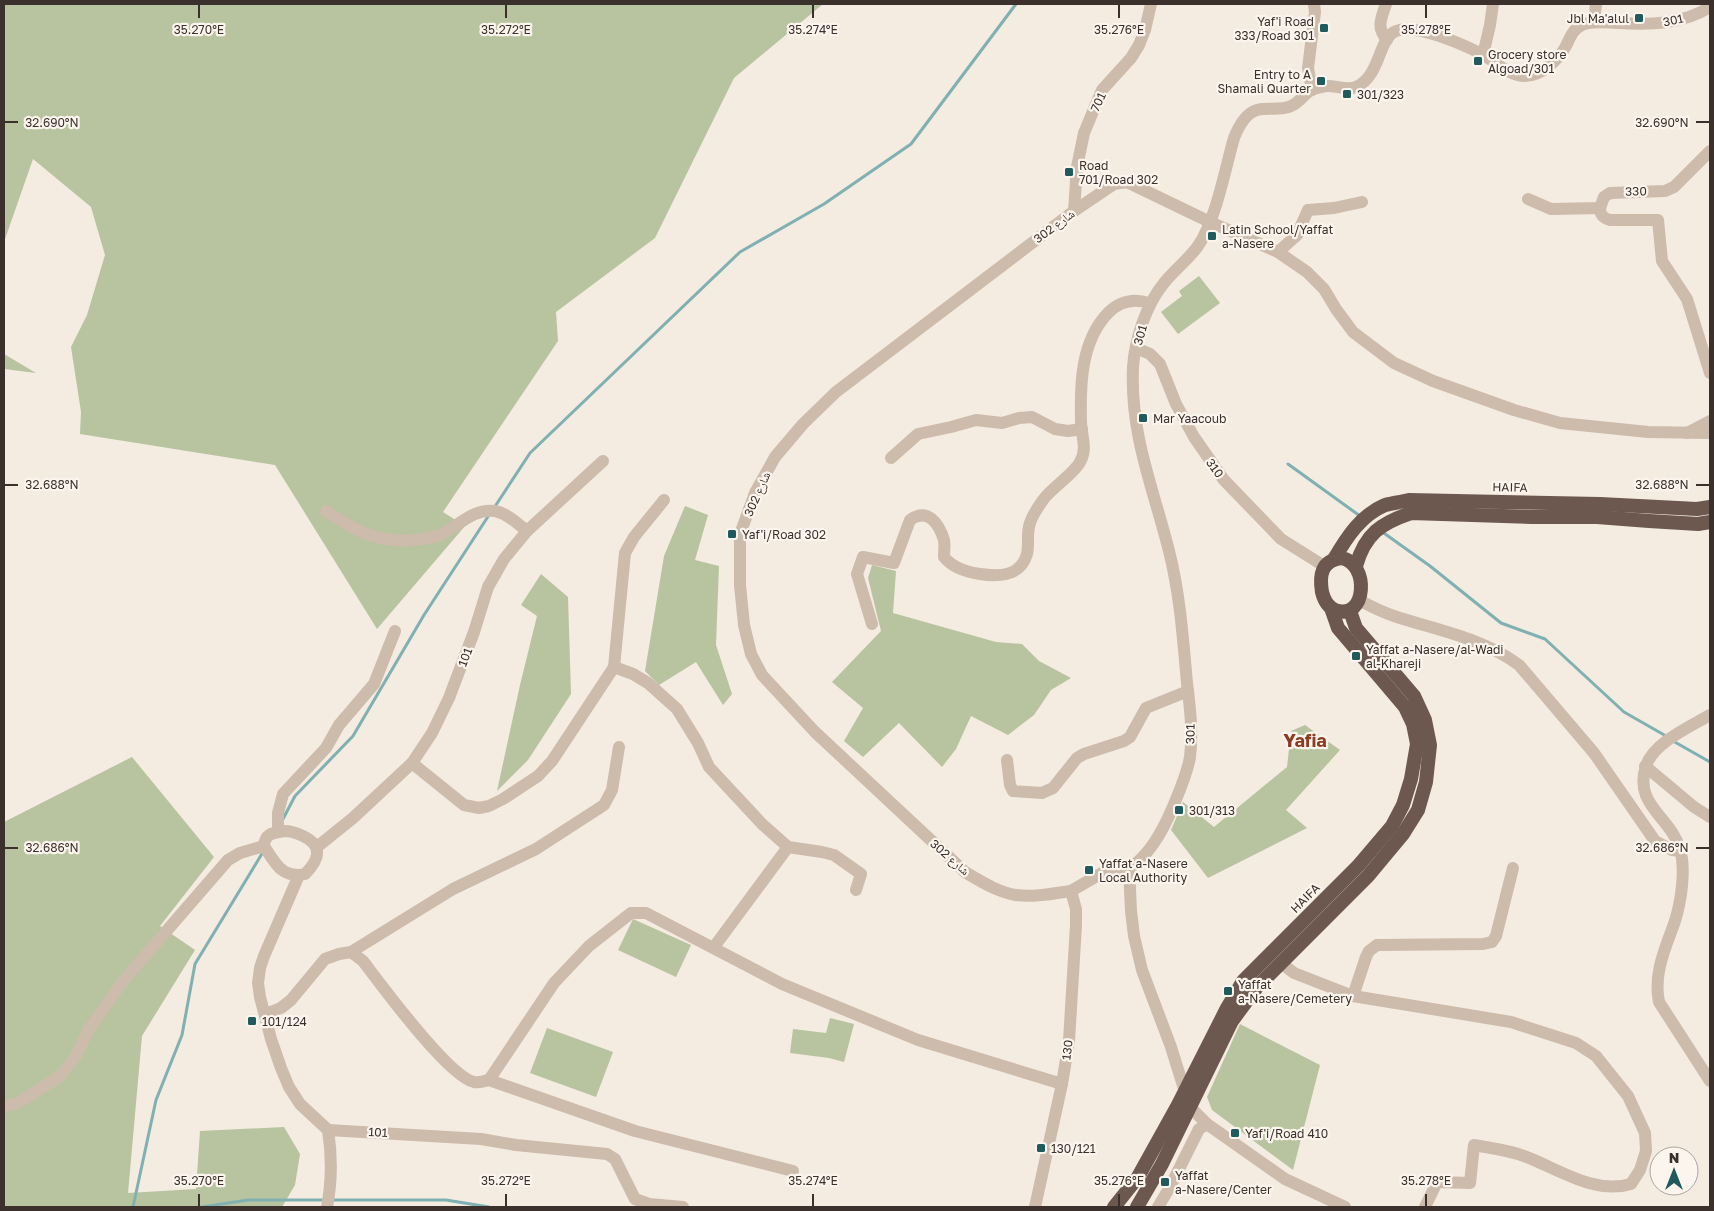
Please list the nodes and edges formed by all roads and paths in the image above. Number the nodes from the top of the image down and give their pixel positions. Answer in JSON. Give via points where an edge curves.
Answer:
{"nodes":[{"id":1,"x":1151,"y":4,"type":"edge"},
{"id":2,"x":1314,"y":4,"type":"edge"},
{"id":3,"x":1386,"y":4,"type":"edge"},
{"id":4,"x":1493,"y":4,"type":"edge"},
{"id":5,"x":1596,"y":4,"type":"edge"},
{"id":6,"x":1710,"y":7,"type":"edge"},
{"id":7,"x":1594,"y":22,"type":"junction"},
{"id":8,"x":1387,"y":40,"type":"junction"},
{"id":9,"x":1483,"y":55,"type":"junction"},
{"id":10,"x":1312,"y":90,"type":"junction"},
{"id":11,"x":1710,"y":151,"type":"edge"},
{"id":12,"x":1528,"y":199,"type":"dead end"},
{"id":13,"x":1362,"y":202,"type":"dead end"},
{"id":14,"x":1600,"y":208,"type":"junction"},
{"id":15,"x":1074,"y":211,"type":"junction"},
{"id":16,"x":1210,"y":222,"type":"junction"},
{"id":17,"x":1278,"y":252,"type":"junction"},
{"id":18,"x":1149,"y":303,"type":"junction"},
{"id":19,"x":1136,"y":348,"type":"junction"},
{"id":20,"x":1710,"y":373,"type":"edge"},
{"id":21,"x":1710,"y":421,"type":"edge"},
{"id":22,"x":1082,"y":428,"type":"junction"},
{"id":23,"x":1687,"y":433,"type":"junction"},
{"id":24,"x":1710,"y":433,"type":"edge"},
{"id":25,"x":891,"y":458,"type":"dead end"},
{"id":26,"x":603,"y":461,"type":"dead end"},
{"id":27,"x":664,"y":500,"type":"dead end"},
{"id":28,"x":1710,"y":507,"type":"edge"},
{"id":29,"x":326,"y":511,"type":"dead end"},
{"id":30,"x":1710,"y":522,"type":"edge"},
{"id":31,"x":527,"y":531,"type":"junction"},
{"id":32,"x":1329,"y":563,"type":"junction"},
{"id":33,"x":1356,"y":566,"type":"junction"},
{"id":34,"x":1355,"y":606,"type":"junction"},
{"id":35,"x":1331,"y":608,"type":"junction"},
{"id":36,"x":872,"y":624,"type":"dead end"},
{"id":37,"x":395,"y":631,"type":"dead end"},
{"id":38,"x":614,"y":668,"type":"junction"},
{"id":39,"x":1188,"y":690,"type":"junction"},
{"id":40,"x":1710,"y":715,"type":"edge"},
{"id":41,"x":619,"y":747,"type":"dead end"},
{"id":42,"x":1007,"y":760,"type":"dead end"},
{"id":43,"x":412,"y":763,"type":"junction"},
{"id":44,"x":1645,"y":766,"type":"junction"},
{"id":45,"x":1710,"y":817,"type":"edge"},
{"id":46,"x":278,"y":832,"type":"junction"},
{"id":47,"x":264,"y":846,"type":"junction"},
{"id":48,"x":317,"y":847,"type":"junction"},
{"id":49,"x":788,"y":847,"type":"junction"},
{"id":50,"x":1681,"y":851,"type":"junction"},
{"id":51,"x":1514,"y":868,"type":"dead end"},
{"id":52,"x":1129,"y":869,"type":"junction"},
{"id":53,"x":299,"y":875,"type":"junction"},
{"id":54,"x":856,"y":890,"type":"dead end"},
{"id":55,"x":1071,"y":891,"type":"junction"},
{"id":56,"x":714,"y":947,"type":"junction"},
{"id":57,"x":351,"y":952,"type":"junction"},
{"id":58,"x":1281,"y":963,"type":"junction"},
{"id":59,"x":1353,"y":996,"type":"junction"},
{"id":60,"x":265,"y":1014,"type":"junction"},
{"id":61,"x":489,"y":1080,"type":"junction"},
{"id":62,"x":1710,"y":1081,"type":"edge"},
{"id":63,"x":1062,"y":1084,"type":"junction"},
{"id":64,"x":1185,"y":1092,"type":"junction"},
{"id":65,"x":4,"y":1106,"type":"edge"},
{"id":66,"x":1191,"y":1108,"type":"junction"},
{"id":67,"x":1207,"y":1124,"type":"junction"},
{"id":68,"x":328,"y":1130,"type":"junction"},
{"id":69,"x":793,"y":1172,"type":"dead end"},
{"id":70,"x":328,"y":1207,"type":"edge"},
{"id":71,"x":683,"y":1207,"type":"edge"},
{"id":72,"x":1035,"y":1207,"type":"edge"},
{"id":73,"x":1114,"y":1207,"type":"edge"},
{"id":74,"x":1137,"y":1207,"type":"edge"},
{"id":75,"x":1158,"y":1207,"type":"edge"},
{"id":76,"x":1345,"y":1207,"type":"edge"},
{"id":77,"x":1425,"y":1207,"type":"edge"}],
"edges":[{"from":1,"to":15,"type":"street","name":"701","via":[[1139,45],[1102,90],[1084,133],[1077,167]]},
{"from":2,"to":10,"type":"street","via":[[1308,68]]},
{"from":3,"to":8,"type":"street","via":[[1380,26]]},
{"from":4,"to":9,"type":"street"},
{"from":5,"to":7,"type":"street"},
{"from":6,"to":7,"type":"street","name":"301","via":[[1667,23]]},
{"from":7,"to":9,"type":"street","via":[[1582,25],[1570,36],[1555,60],[1534,75],[1510,73]]},
{"from":8,"to":9,"type":"street","via":[[1396,31],[1429,32]]},
{"from":8,"to":10,"type":"street","via":[[1366,82],[1353,88],[1328,86]]},
{"from":10,"to":16,"type":"street","name":"301","via":[[1293,106],[1256,110],[1238,127]]},
{"from":11,"to":14,"type":"street","name":"330","via":[[1674,187],[1665,191],[1617,191],[1604,197]]},
{"from":12,"to":14,"type":"street","via":[[1551,209]]},
{"from":13,"to":17,"type":"street","via":[[1308,210],[1297,235]]},
{"from":14,"to":20,"type":"street","via":[[1600,214],[1610,220],[1658,220],[1662,261],[1687,299]]},
{"from":15,"to":16,"type":"street","name":"شارع 302","via":[[1114,184],[1127,182]]},
{"from":15,"to":55,"type":"street","name":"شارع 302","via":[[836,392],[774,457],[755,493],[740,534],[744,625],[751,654],[762,675],[815,732],[965,872],[1003,893],[1019,897]]},
{"from":16,"to":17,"type":"street","name":"شارع 302"},
{"from":16,"to":18,"type":"street","name":"301","via":[[1198,246]]},
{"from":17,"to":23,"type":"street","name":"شارع 302","via":[[1307,272],[1324,289],[1352,332],[1394,363],[1433,381],[1560,423]]},
{"from":18,"to":19,"type":"street","name":"301"},
{"from":18,"to":22,"type":"street","via":[[1125,301],[1103,319],[1093,333],[1082,374]]},
{"from":19,"to":32,"type":"street","name":"310","via":[[1150,354],[1160,364],[1184,421],[1224,480],[1281,539]]},
{"from":19,"to":39,"type":"street","name":"301","via":[[1133,366],[1135,424],[1170,552],[1183,627]]},
{"from":21,"to":23,"type":"street"},
{"from":22,"to":25,"type":"street","via":[[1055,429],[1032,417],[1002,423],[976,420],[918,434]]},
{"from":22,"to":36,"type":"street","via":[[1084,447],[1080,463],[1043,500],[1029,525],[1027,554],[1018,569],[1007,575],[992,576],[950,565],[944,557],[944,542],[938,524],[932,518],[916,516],[910,520],[894,563],[863,556],[857,574]]},
{"from":23,"to":24,"type":"street","name":"شارع 302"},
{"from":26,"to":31,"type":"street","name":"101"},
{"from":27,"to":38,"type":"street","via":[[625,552]]},
{"from":28,"to":32,"type":"highway","name":"HAIFA","via":[[1409,500],[1386,505],[1367,515]]},
{"from":29,"to":31,"type":"street","via":[[368,536],[387,540],[428,539],[481,511],[503,513]]},
{"from":30,"to":33,"type":"highway","via":[[1411,513],[1380,527],[1365,543]]},
{"from":31,"to":43,"type":"street","name":"101","via":[[504,559],[488,587],[449,698],[432,733]]},
{"from":32,"to":33,"type":"highway","via":[[1346,558]]},
{"from":32,"to":35,"type":"highway","via":[[1321,577],[1322,593]]},
{"from":33,"to":34,"type":"highway","via":[[1360,578]]},
{"from":34,"to":35,"type":"highway","via":[[1337,611]]},
{"from":34,"to":50,"type":"street","via":[[1481,644],[1511,658],[1594,753],[1655,841]]},
{"from":34,"to":58,"type":"highway","via":[[1356,628],[1414,696],[1425,720],[1430,744],[1426,782],[1418,810],[1403,834],[1368,876]]},
{"from":35,"to":64,"type":"highway","name":"HAIFA","via":[[1338,628],[1405,707],[1413,724],[1417,744],[1411,779],[1392,826],[1358,866],[1243,981]]},
{"from":37,"to":46,"type":"street","via":[[374,684],[339,725],[326,748],[283,794]]},
{"from":38,"to":43,"type":"street","via":[[552,761],[538,776],[489,806],[464,805]]},
{"from":38,"to":49,"type":"street","via":[[648,683],[677,709],[709,767]]},
{"from":39,"to":42,"type":"street","via":[[1146,708],[1130,737],[1084,754],[1053,788],[1042,793],[1013,791]]},
{"from":39,"to":52,"type":"street","name":"301","via":[[1190,756],[1185,776],[1156,839],[1143,858]]},
{"from":40,"to":44,"type":"street","via":[[1657,748]]},
{"from":41,"to":57,"type":"street","via":[[612,790],[604,806],[536,849],[453,889]]},
{"from":43,"to":48,"type":"street","name":"101"},
{"from":44,"to":45,"type":"street"},
{"from":44,"to":50,"type":"street","via":[[1643,788],[1646,798],[1675,836]]},
{"from":46,"to":47,"type":"street","via":[[270,833]]},
{"from":46,"to":48,"type":"street","via":[[290,831],[311,840]]},
{"from":47,"to":53,"type":"street","via":[[284,873]]},
{"from":47,"to":65,"type":"street","via":[[228,860],[124,980],[59,1077],[18,1103]]},
{"from":48,"to":53,"type":"street","via":[[312,867]]},
{"from":49,"to":54,"type":"street","via":[[834,856],[860,874]]},
{"from":49,"to":56,"type":"street"},
{"from":50,"to":62,"type":"street","via":[[1680,897],[1656,989],[1659,1002]]},
{"from":51,"to":59,"type":"street","via":[[1492,942],[1377,945],[1366,957]]},
{"from":52,"to":55,"type":"street","via":[[1102,873]]},
{"from":52,"to":64,"type":"street","via":[[1130,911],[1142,970]]},
{"from":53,"to":60,"type":"street","via":[[260,968],[258,983]]},
{"from":55,"to":63,"type":"street","name":"130","via":[[1076,925],[1069,1042]]},
{"from":56,"to":61,"type":"street","via":[[646,913],[631,914],[589,946],[554,983]]},
{"from":56,"to":63,"type":"street","via":[[782,984],[918,1040]]},
{"from":57,"to":60,"type":"street","via":[[325,959],[290,1000],[281,1008]]},
{"from":57,"to":61,"type":"street","via":[[363,961],[445,1062],[474,1082]]},
{"from":58,"to":59,"type":"street","via":[[1294,973]]},
{"from":58,"to":66,"type":"highway","via":[[1256,987],[1232,1021]]},
{"from":59,"to":77,"type":"street","via":[[1511,1022],[1576,1043],[1596,1056],[1628,1096],[1646,1133],[1646,1151],[1631,1184],[1618,1188],[1590,1184],[1522,1155],[1474,1145],[1470,1183],[1437,1182]]},
{"from":60,"to":68,"type":"street","via":[[289,1087],[300,1104]]},
{"from":61,"to":69,"type":"street","via":[[635,1131]]},
{"from":63,"to":72,"type":"street","name":"130"},
{"from":64,"to":66,"type":"street"},
{"from":64,"to":73,"type":"highway","name":"HAIFA","via":[[1138,1177]]},
{"from":66,"to":67,"type":"street"},
{"from":66,"to":74,"type":"highway"},
{"from":67,"to":75,"type":"street","via":[[1199,1129]]},
{"from":67,"to":76,"type":"street","via":[[1285,1178]]},
{"from":68,"to":70,"type":"street","via":[[331,1175]]},
{"from":68,"to":71,"type":"street","name":"101","via":[[481,1139],[607,1154],[615,1159],[635,1199],[649,1204]]}]}
